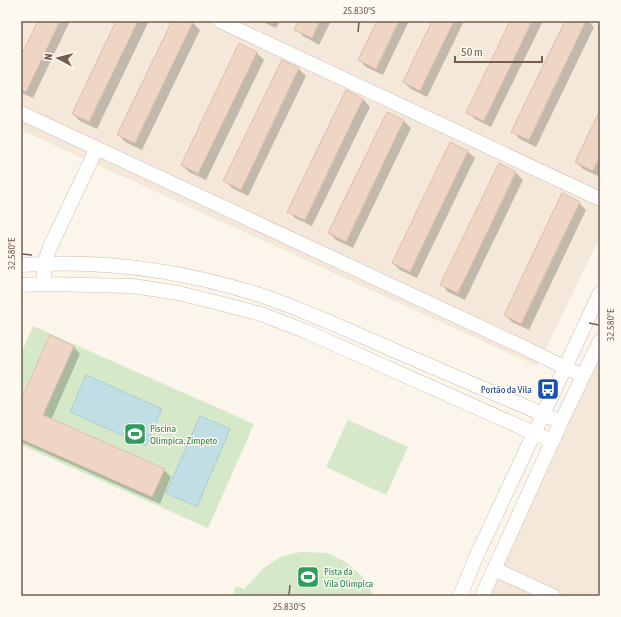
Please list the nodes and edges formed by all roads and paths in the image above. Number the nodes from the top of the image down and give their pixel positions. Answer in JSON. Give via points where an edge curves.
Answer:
{"nodes":[{"id":1,"x":220,"y":21,"type":"edge"},
{"id":2,"x":21,"y":113,"type":"edge"},
{"id":3,"x":97,"y":148,"type":"junction"},
{"id":4,"x":600,"y":198,"type":"edge"},
{"id":5,"x":44,"y":263,"type":"junction"},
{"id":6,"x":21,"y":265,"type":"edge"},
{"id":7,"x":44,"y":284,"type":"junction"},
{"id":8,"x":21,"y":285,"type":"edge"},
{"id":9,"x":600,"y":293,"type":"edge"},
{"id":10,"x":600,"y":341,"type":"edge"},
{"id":11,"x":564,"y":368,"type":"junction"},
{"id":12,"x":583,"y":376,"type":"junction"},
{"id":13,"x":543,"y":414,"type":"junction"},
{"id":14,"x":560,"y":422,"type":"junction"},
{"id":15,"x":534,"y":433,"type":"junction"},
{"id":16,"x":552,"y":441,"type":"junction"},
{"id":17,"x":494,"y":569,"type":"junction"},
{"id":18,"x":460,"y":596,"type":"edge"},
{"id":19,"x":482,"y":596,"type":"edge"},
{"id":20,"x":553,"y":596,"type":"edge"}],
"edges":[{"from":1,"to":4,"type":"street"},
{"from":2,"to":3,"type":"street"},
{"from":3,"to":5,"type":"street"},
{"from":3,"to":11,"type":"street"},
{"from":5,"to":6,"type":"street"},
{"from":5,"to":7,"type":"street"},
{"from":5,"to":13,"type":"street","via":[[133,267],[193,277],[257,294],[301,310]]},
{"from":7,"to":8,"type":"street"},
{"from":7,"to":15,"type":"street","via":[[133,286],[178,293],[264,315]]},
{"from":9,"to":11,"type":"street"},
{"from":10,"to":12,"type":"street"},
{"from":11,"to":12,"type":"street"},
{"from":11,"to":13,"type":"street"},
{"from":12,"to":14,"type":"street"},
{"from":13,"to":14,"type":"street"},
{"from":13,"to":15,"type":"street"},
{"from":14,"to":16,"type":"street"},
{"from":15,"to":16,"type":"street"},
{"from":15,"to":18,"type":"street"},
{"from":16,"to":17,"type":"street"},
{"from":17,"to":19,"type":"street"},
{"from":17,"to":20,"type":"street"}]}
